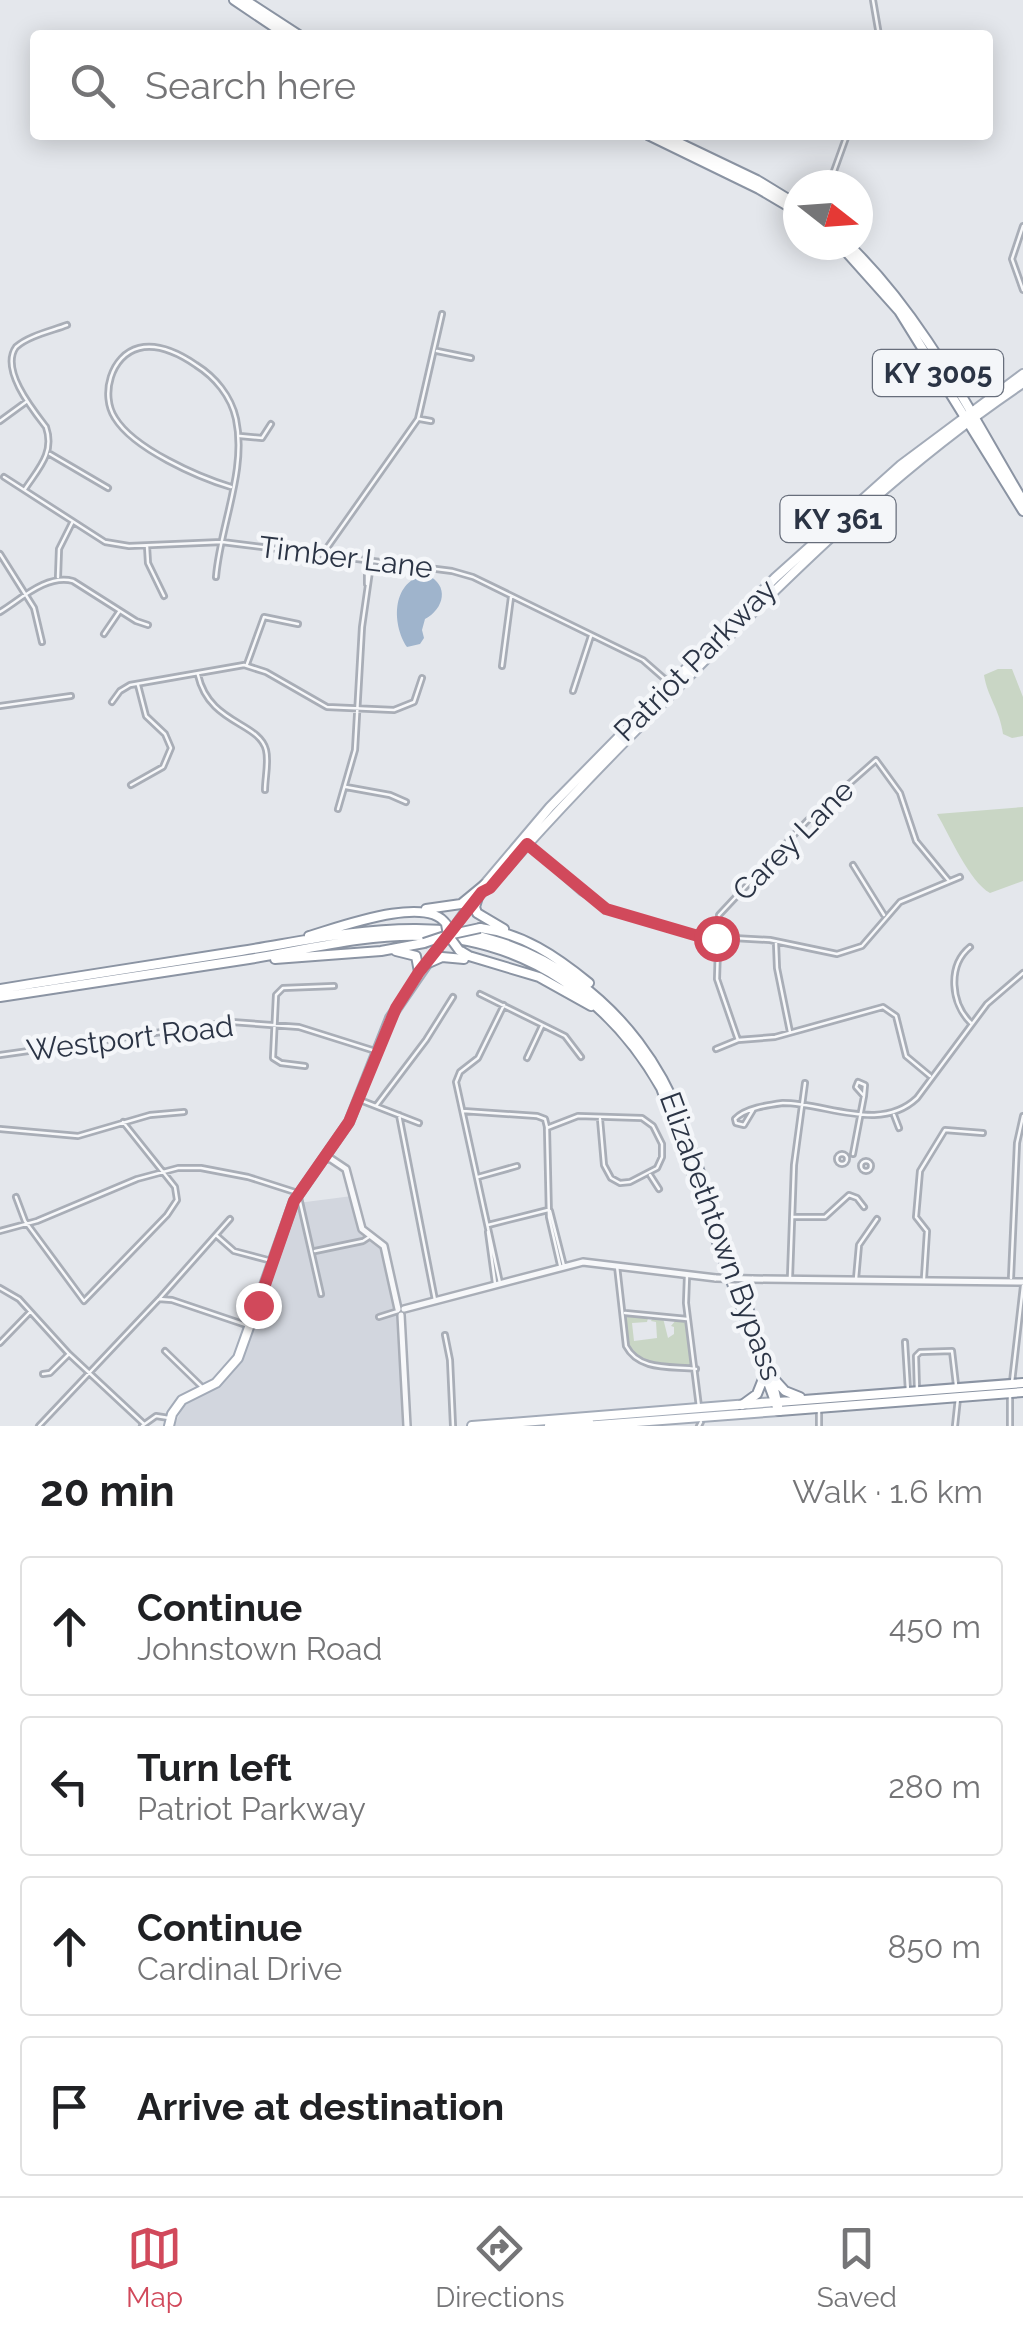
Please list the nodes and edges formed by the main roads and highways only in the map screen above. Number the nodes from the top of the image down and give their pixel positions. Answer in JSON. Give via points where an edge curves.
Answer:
{"nodes":[{"id":1,"x":234,"y":0,"type":"edge"},
{"id":2,"x":244,"y":0,"type":"edge"},
{"id":3,"x":279,"y":30,"type":"edge"},
{"id":4,"x":291,"y":30,"type":"edge"},
{"id":5,"x":658,"y":140,"type":"edge"},
{"id":6,"x":673,"y":140,"type":"edge"},
{"id":7,"x":783,"y":198,"type":"edge"},
{"id":8,"x":783,"y":201,"type":"edge"},
{"id":9,"x":853,"y":260,"type":"edge"},
{"id":10,"x":862,"y":260,"type":"edge"},
{"id":11,"x":1023,"y":374,"type":"edge"},
{"id":12,"x":1023,"y":383,"type":"edge"},
{"id":13,"x":968,"y":417,"type":"junction"},
{"id":14,"x":1023,"y":501,"type":"edge"},
{"id":15,"x":1023,"y":511,"type":"edge"},
{"id":16,"x":481,"y":891,"type":"junction"},
{"id":17,"x":388,"y":915,"type":"junction"},
{"id":18,"x":451,"y":925,"type":"junction"},
{"id":19,"x":448,"y":935,"type":"junction"},
{"id":20,"x":535,"y":945,"type":"junction"},
{"id":21,"x":381,"y":951,"type":"junction"},
{"id":22,"x":214,"y":956,"type":"junction"},
{"id":23,"x":231,"y":961,"type":"junction"},
{"id":24,"x":494,"y":963,"type":"junction"},
{"id":25,"x":426,"y":964,"type":"junction"},
{"id":26,"x":419,"y":972,"type":"junction"},
{"id":27,"x":0,"y":989,"type":"edge"},
{"id":28,"x":0,"y":997,"type":"edge"},
{"id":29,"x":613,"y":1021,"type":"junction"},
{"id":30,"x":625,"y":1023,"type":"junction"},
{"id":31,"x":765,"y":1366,"type":"junction"},
{"id":32,"x":1012,"y":1388,"type":"junction"},
{"id":33,"x":1023,"y":1388,"type":"edge"},
{"id":34,"x":932,"y":1390,"type":"junction"},
{"id":35,"x":957,"y":1392,"type":"junction"},
{"id":36,"x":858,"y":1395,"type":"junction"},
{"id":37,"x":912,"y":1395,"type":"junction"},
{"id":38,"x":809,"y":1399,"type":"junction"},
{"id":39,"x":872,"y":1404,"type":"junction"},
{"id":40,"x":741,"y":1405,"type":"junction"},
{"id":41,"x":778,"y":1405,"type":"junction"},
{"id":42,"x":804,"y":1410,"type":"junction"},
{"id":43,"x":608,"y":1420,"type":"edge"},
{"id":44,"x":700,"y":1420,"type":"edge"},
{"id":45,"x":170,"y":1422,"type":"edge"},
{"id":46,"x":584,"y":1422,"type":"edge"},
{"id":47,"x":496,"y":1425,"type":"edge"},
{"id":48,"x":540,"y":1425,"type":"edge"},
{"id":49,"x":472,"y":1426,"type":"edge"}],
"edges":[{"from":1,"to":3,"type":"main road"},
{"from":2,"to":4,"type":"main road"},
{"from":5,"to":8,"type":"main road"},
{"from":6,"to":7,"type":"main road"},
{"from":9,"to":13,"type":"main road","number":"KY 3005","via":[[899,311]]},
{"from":10,"to":13,"type":"main road","number":"KY 3005","via":[[902,305]]},
{"from":11,"to":13,"type":"main road","name":"Patriot Parkway","number":"KY 361"},
{"from":12,"to":13,"type":"main road","name":"Patriot Parkway","number":"KY 361"},
{"from":13,"to":14,"type":"main road","number":"KY 3005"},
{"from":13,"to":15,"type":"main road","number":"KY 3005"},
{"from":13,"to":16,"type":"main road","name":"Patriot Parkway","number":"KY 361","via":[[812,542]]},
{"from":16,"to":17,"type":"main road","via":[[456,906]]},
{"from":16,"to":18,"type":"main road","name":"Patriot Parkway","number":"KY 361"},
{"from":16,"to":20,"type":"main road","via":[[475,907],[483,919]]},
{"from":17,"to":18,"type":"main road","via":[[428,912]]},
{"from":17,"to":22,"type":"main road"},
{"from":18,"to":19,"type":"main road","bridge":true},
{"from":19,"to":20,"type":"main road","bridge":true,"via":[[498,930]]},
{"from":19,"to":21,"type":"main road","bridge":true},
{"from":19,"to":24,"type":"main road","bridge":true,"via":[[458,950]]},
{"from":19,"to":25,"type":"main road","bridge":true},
{"from":20,"to":30,"type":"main road","via":[[592,986]]},
{"from":21,"to":23,"type":"main road"},
{"from":21,"to":26,"type":"main road","via":[[416,956]]},
{"from":22,"to":27,"type":"main road","name":"Elizabethtown Bypass"},
{"from":22,"to":30,"type":"main road","name":"Elizabethtown Bypass","via":[[384,930],[460,932],[551,964]]},
{"from":23,"to":28,"type":"main road","name":"Elizabethtown Bypass"},
{"from":23,"to":29,"type":"main road","name":"Elizabethtown Bypass","via":[[392,937],[472,942],[545,969]]},
{"from":24,"to":25,"type":"main road","via":[[447,956]]},
{"from":24,"to":29,"type":"main road","via":[[562,987]]},
{"from":25,"to":26,"type":"main road"},
{"from":26,"to":45,"type":"main road","via":[[396,1008],[345,1130],[298,1192],[238,1358],[226,1375],[182,1400]]},
{"from":29,"to":31,"type":"main road","name":"Elizabethtown Bypass","via":[[671,1109]]},
{"from":30,"to":31,"type":"main road","name":"Elizabethtown Bypass","via":[[678,1109]]},
{"from":31,"to":38,"type":"main road","via":[[781,1388]]},
{"from":31,"to":40,"type":"main road","via":[[762,1388]]},
{"from":31,"to":41,"type":"main road","name":"Elizabethtown Bypass"},
{"from":32,"to":33,"type":"main road"},
{"from":32,"to":35,"type":"main road"},
{"from":32,"to":37,"type":"main road"},
{"from":34,"to":35,"type":"main road"},
{"from":34,"to":37,"type":"main road"},
{"from":34,"to":39,"type":"main road"},
{"from":35,"to":37,"type":"main road"},
{"from":36,"to":37,"type":"main road"},
{"from":36,"to":38,"type":"main road"},
{"from":36,"to":42,"type":"main road"},
{"from":37,"to":39,"type":"main road"},
{"from":38,"to":41,"type":"main road"},
{"from":39,"to":42,"type":"main road"},
{"from":40,"to":41,"type":"main road"},
{"from":40,"to":44,"type":"main road","via":[[709,1410]]},
{"from":41,"to":42,"type":"main road"},
{"from":41,"to":44,"type":"main road"},
{"from":43,"to":44,"type":"main road"},
{"from":43,"to":44,"type":"main road","via":[[665,1411]]},
{"from":43,"to":46,"type":"main road"},
{"from":43,"to":48,"type":"main road"},
{"from":46,"to":48,"type":"main road"},
{"from":47,"to":48,"type":"main road"},
{"from":47,"to":49,"type":"main road"}]}
